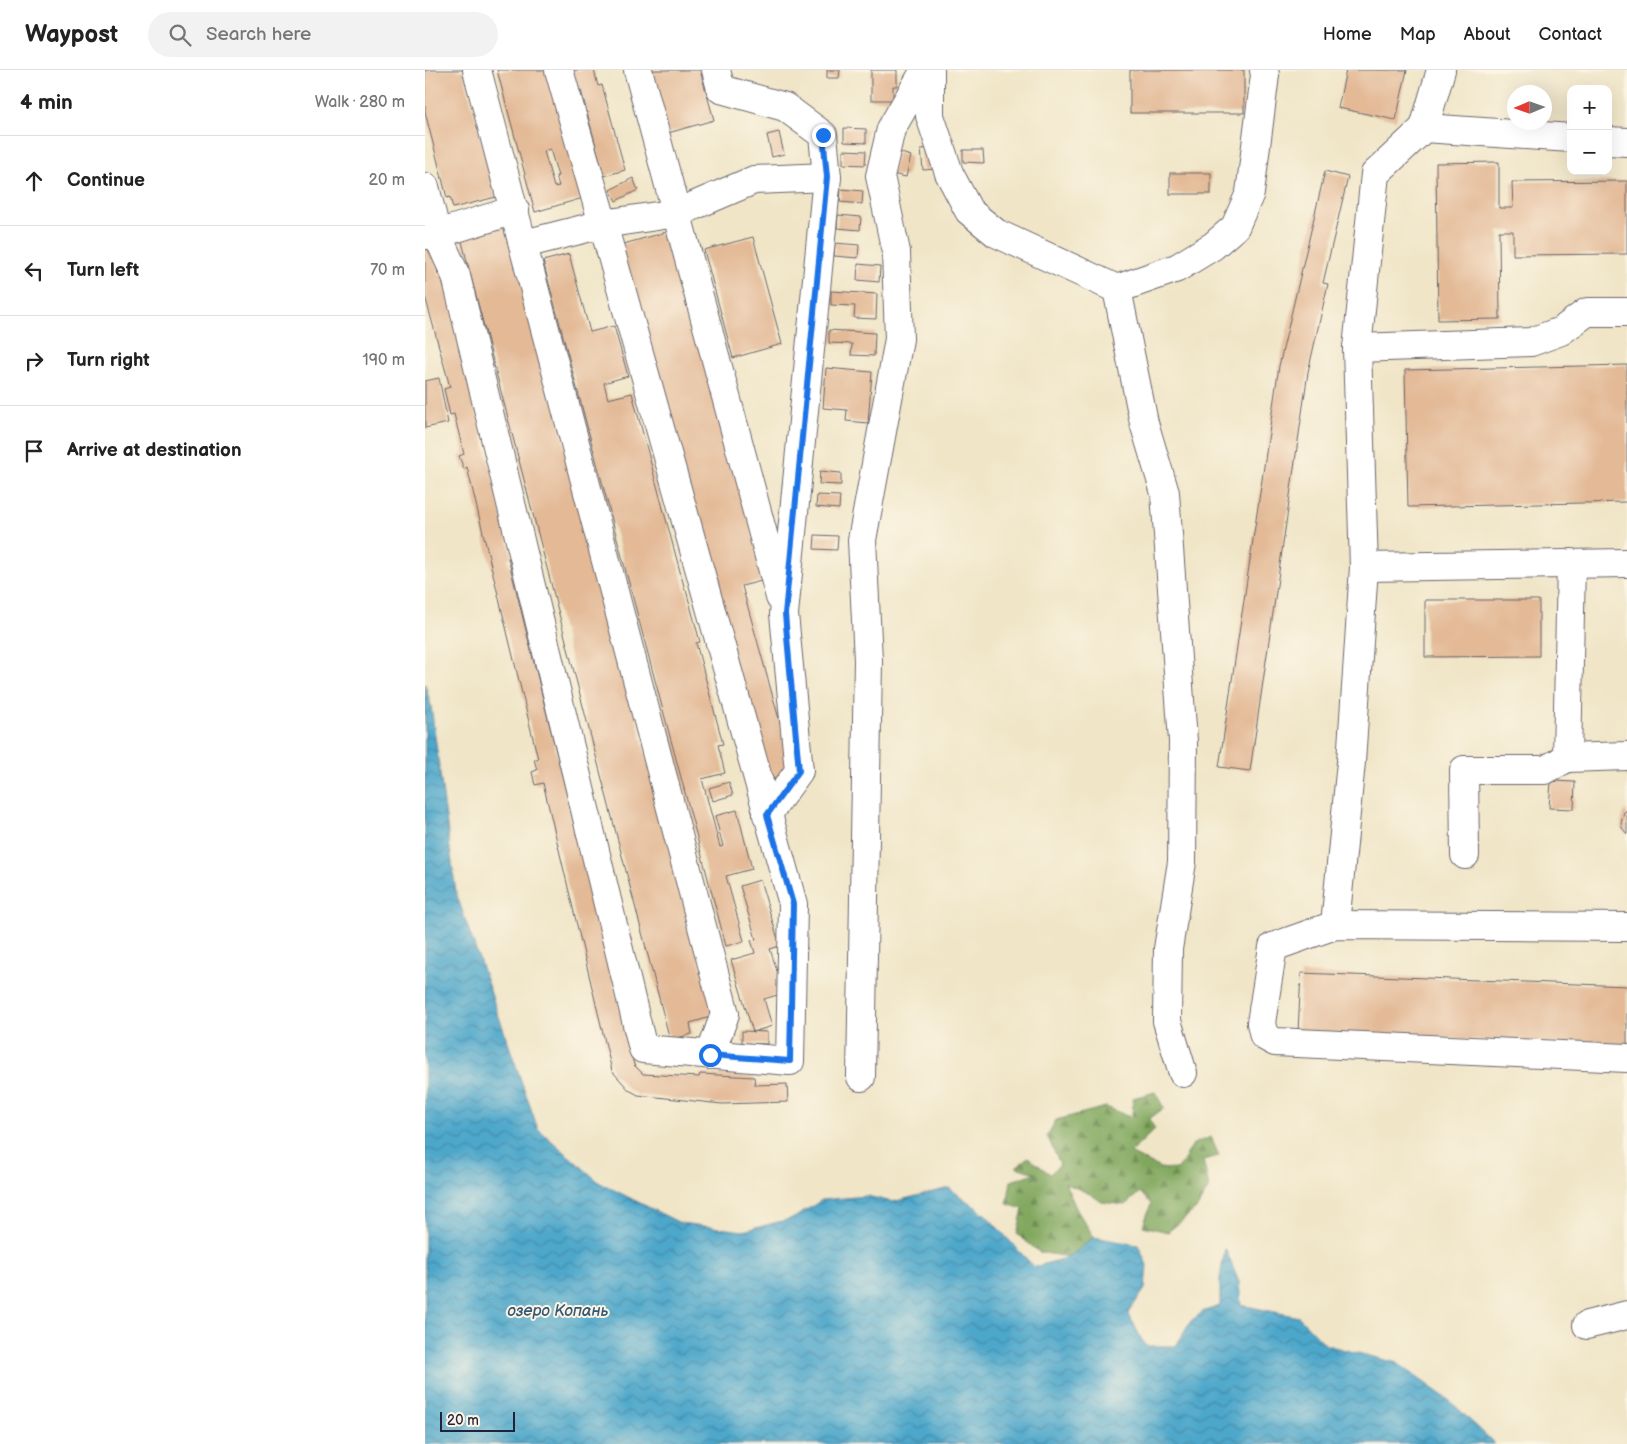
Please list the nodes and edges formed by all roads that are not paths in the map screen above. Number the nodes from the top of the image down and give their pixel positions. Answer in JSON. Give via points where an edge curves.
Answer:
{"nodes":[{"id":1,"x":477,"y":70,"type":"edge"},
{"id":2,"x":559,"y":70,"type":"edge"},
{"id":3,"x":638,"y":70,"type":"edge"},
{"id":4,"x":716,"y":70,"type":"edge"},
{"id":5,"x":925,"y":70,"type":"edge"},
{"id":6,"x":930,"y":70,"type":"edge"},
{"id":7,"x":1264,"y":70,"type":"edge"},
{"id":8,"x":1441,"y":70,"type":"edge"},
{"id":9,"x":1424,"y":128,"type":"junction"},
{"id":10,"x":1567,"y":138,"type":"edge"},
{"id":11,"x":1612,"y":141,"type":"edge"},
{"id":12,"x":1627,"y":142,"type":"edge"},
{"id":13,"x":827,"y":177,"type":"junction"},
{"id":14,"x":425,"y":187,"type":"edge"},
{"id":15,"x":515,"y":210,"type":"junction"},
{"id":16,"x":677,"y":213,"type":"junction"},
{"id":17,"x":603,"y":224,"type":"junction"},
{"id":18,"x":431,"y":235,"type":"edge"},
{"id":19,"x":524,"y":244,"type":"junction"},
{"id":20,"x":1117,"y":289,"type":"junction"},
{"id":21,"x":1627,"y":312,"type":"edge"},
{"id":22,"x":1357,"y":348,"type":"junction"},
{"id":23,"x":1627,"y":563,"type":"edge"},
{"id":24,"x":1571,"y":564,"type":"junction"},
{"id":25,"x":1364,"y":567,"type":"junction"},
{"id":26,"x":785,"y":614,"type":"junction"},
{"id":27,"x":1627,"y":756,"type":"edge"},
{"id":28,"x":1567,"y":758,"type":"junction"},
{"id":29,"x":767,"y":815,"type":"junction"},
{"id":30,"x":1465,"y":855,"type":"dead end"},
{"id":31,"x":1335,"y":925,"type":"junction"},
{"id":32,"x":1627,"y":927,"type":"edge"},
{"id":33,"x":710,"y":1055,"type":"junction"},
{"id":34,"x":1627,"y":1058,"type":"edge"},
{"id":35,"x":1183,"y":1073,"type":"dead end"},
{"id":36,"x":861,"y":1077,"type":"dead end"},
{"id":37,"x":1627,"y":1315,"type":"edge"},
{"id":38,"x":1587,"y":1325,"type":"dead end"}],
"edges":[{"from":1,"to":15,"type":"lane"},
{"from":2,"to":17,"type":"lane"},
{"from":3,"to":16,"type":"lane"},
{"from":4,"to":13,"type":"lane","via":[[721,89],[785,107],[823,135]]},
{"from":5,"to":36,"type":"lane","via":[[891,129],[880,176],[896,252],[899,339],[862,540],[868,660]]},
{"from":6,"to":20,"type":"lane","via":[[930,116],[949,173],[969,211],[996,233]]},
{"from":7,"to":20,"type":"lane","via":[[1251,193],[1235,226],[1213,246],[1177,268]]},
{"from":8,"to":9,"type":"lane"},
{"from":9,"to":10,"type":"lane"},
{"from":9,"to":22,"type":"lane","via":[[1375,174]]},
{"from":11,"to":12,"type":"lane"},
{"from":13,"to":16,"type":"lane","via":[[754,180]]},
{"from":13,"to":26,"type":"lane"},
{"from":14,"to":18,"type":"lane"},
{"from":15,"to":18,"type":"lane"},
{"from":15,"to":19,"type":"lane"},
{"from":16,"to":17,"type":"lane"},
{"from":16,"to":26,"type":"lane"},
{"from":17,"to":19,"type":"lane"},
{"from":17,"to":29,"type":"lane"},
{"from":18,"to":33,"type":"lane","via":[[456,276],[643,1049]]},
{"from":19,"to":33,"type":"lane","via":[[725,1014]]},
{"from":20,"to":35,"type":"lane","via":[[1144,423],[1165,493],[1183,741],[1182,862],[1168,949],[1167,1021]]},
{"from":21,"to":22,"type":"lane","via":[[1587,312],[1561,331],[1531,342]]},
{"from":22,"to":25,"type":"lane"},
{"from":23,"to":24,"type":"lane"},
{"from":24,"to":25,"type":"lane"},
{"from":24,"to":28,"type":"lane"},
{"from":25,"to":31,"type":"lane","via":[[1351,762]]},
{"from":26,"to":29,"type":"lane","via":[[799,771]]},
{"from":27,"to":28,"type":"lane"},
{"from":28,"to":30,"type":"lane","via":[[1545,770],[1464,770]]},
{"from":29,"to":33,"type":"lane","via":[[793,904],[790,1061]]},
{"from":31,"to":32,"type":"lane"},
{"from":31,"to":34,"type":"lane","via":[[1273,947],[1261,1023],[1264,1036],[1275,1042]]},
{"from":37,"to":38,"type":"lane"}]}
